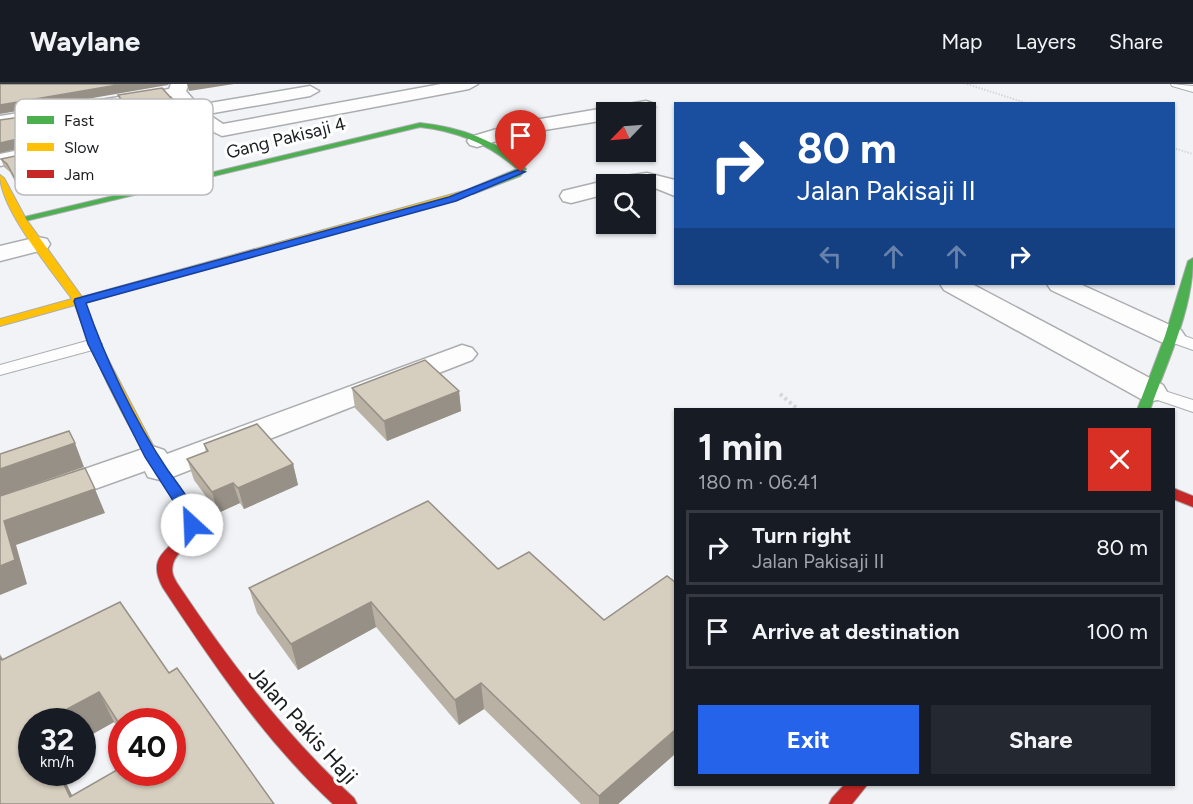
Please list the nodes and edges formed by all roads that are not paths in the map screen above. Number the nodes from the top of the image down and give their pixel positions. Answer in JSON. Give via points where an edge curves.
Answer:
{"nodes":[{"id":1,"x":470,"y":84,"type":"edge"},
{"id":2,"x":1176,"y":84,"type":"edge"},
{"id":3,"x":179,"y":87,"type":"edge"},
{"id":4,"x":329,"y":88,"type":"dead end"},
{"id":5,"x":1193,"y":89,"type":"edge"},
{"id":6,"x":118,"y":99,"type":"edge"},
{"id":7,"x":213,"y":108,"type":"edge"},
{"id":8,"x":596,"y":116,"type":"edge"},
{"id":9,"x":15,"y":119,"type":"edge"},
{"id":10,"x":0,"y":122,"type":"edge"},
{"id":11,"x":213,"y":127,"type":"edge"},
{"id":12,"x":326,"y":128,"type":"dead end"},
{"id":13,"x":222,"y":130,"type":"junction"},
{"id":14,"x":477,"y":141,"type":"junction"},
{"id":15,"x":15,"y":157,"type":"edge"},
{"id":16,"x":0,"y":160,"type":"edge"},
{"id":17,"x":213,"y":174,"type":"edge"},
{"id":18,"x":0,"y":178,"type":"edge"},
{"id":19,"x":656,"y":180,"type":"edge"},
{"id":20,"x":674,"y":188,"type":"edge"},
{"id":21,"x":596,"y":190,"type":"edge"},
{"id":22,"x":123,"y":195,"type":"edge"},
{"id":23,"x":571,"y":196,"type":"dead end"},
{"id":24,"x":21,"y":219,"type":"junction"},
{"id":25,"x":38,"y":244,"type":"junction"},
{"id":26,"x":0,"y":254,"type":"edge"},
{"id":27,"x":1193,"y":261,"type":"edge"},
{"id":28,"x":1191,"y":280,"type":"edge"},
{"id":29,"x":955,"y":285,"type":"edge"},
{"id":30,"x":1062,"y":285,"type":"edge"},
{"id":31,"x":79,"y":301,"type":"junction"},
{"id":32,"x":1187,"y":306,"type":"edge"},
{"id":33,"x":0,"y":323,"type":"edge"},
{"id":34,"x":1182,"y":341,"type":"edge"},
{"id":35,"x":94,"y":344,"type":"junction"},
{"id":36,"x":462,"y":354,"type":"dead end"},
{"id":37,"x":0,"y":370,"type":"edge"},
{"id":38,"x":1147,"y":401,"type":"edge"},
{"id":39,"x":1193,"y":406,"type":"edge"},
{"id":40,"x":156,"y":463,"type":"junction"},
{"id":41,"x":1175,"y":494,"type":"edge"},
{"id":42,"x":1193,"y":502,"type":"edge"},
{"id":43,"x":0,"y":511,"type":"edge"},
{"id":44,"x":856,"y":786,"type":"edge"},
{"id":45,"x":347,"y":804,"type":"edge"},
{"id":46,"x":839,"y":804,"type":"edge"}],
"edges":[{"from":1,"to":13,"type":"street"},
{"from":2,"to":5,"type":"lane"},
{"from":3,"to":6,"type":"street"},
{"from":4,"to":7,"type":"street"},
{"from":8,"to":14,"type":"street","via":[[517,129]]},
{"from":9,"to":10,"type":"street"},
{"from":11,"to":13,"type":"street"},
{"from":12,"to":13,"type":"street","via":[[245,144],[226,139]]},
{"from":14,"to":17,"type":"street","name":"Gang Pakisaji 4","via":[[420,125]]},
{"from":14,"to":31,"type":"street","via":[[515,161],[521,172],[453,199]]},
{"from":15,"to":16,"type":"street"},
{"from":18,"to":24,"type":"street","name":"Jalan Pakis Haji"},
{"from":19,"to":20,"type":"street"},
{"from":21,"to":23,"type":"street"},
{"from":22,"to":24,"type":"street","name":"Gang Pakisaji 4"},
{"from":24,"to":25,"type":"street","name":"Jalan Pakis Haji"},
{"from":25,"to":26,"type":"street"},
{"from":25,"to":31,"type":"street","name":"Jalan Pakis Haji"},
{"from":27,"to":28,"type":"street"},
{"from":28,"to":32,"type":"street"},
{"from":29,"to":38,"type":"street"},
{"from":30,"to":34,"type":"street"},
{"from":31,"to":33,"type":"street"},
{"from":31,"to":35,"type":"street","name":"Jalan Pakis Haji"},
{"from":32,"to":34,"type":"street"},
{"from":34,"to":38,"type":"street"},
{"from":35,"to":37,"type":"lane"},
{"from":35,"to":40,"type":"street","name":"Jalan Pakis Haji"},
{"from":36,"to":40,"type":"street"},
{"from":38,"to":39,"type":"lane"},
{"from":40,"to":43,"type":"street"},
{"from":40,"to":45,"type":"street","name":"Jalan Pakis Haji","via":[[191,516],[192,525],[189,536],[167,560],[164,571],[169,584],[242,694],[327,788]]},
{"from":41,"to":42,"type":"street"},
{"from":44,"to":46,"type":"street"}]}
